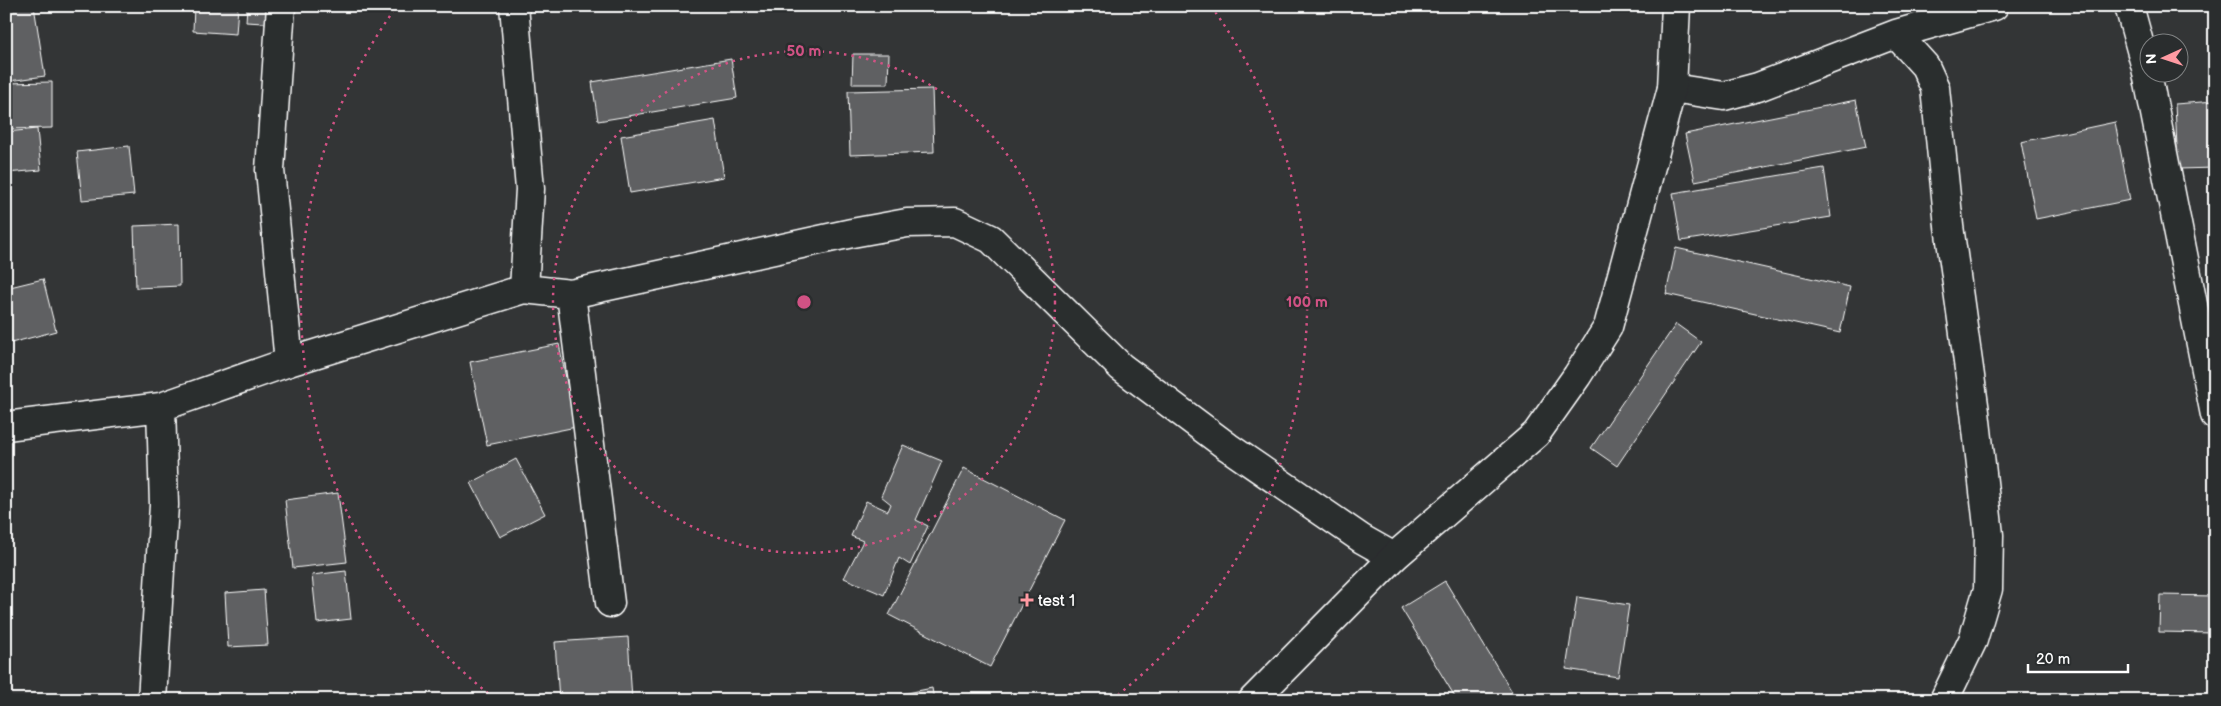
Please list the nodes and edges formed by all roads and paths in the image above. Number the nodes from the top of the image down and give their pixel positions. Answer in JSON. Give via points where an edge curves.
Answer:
{"nodes":[{"id":1,"x":281,"y":6,"type":"edge"},
{"id":2,"x":514,"y":6,"type":"edge"},
{"id":3,"x":1676,"y":6,"type":"edge"},
{"id":4,"x":2129,"y":6,"type":"edge"},
{"id":5,"x":1983,"y":8,"type":"edge"},
{"id":6,"x":1896,"y":34,"type":"junction"},
{"id":7,"x":1672,"y":88,"type":"junction"},
{"id":8,"x":524,"y":288,"type":"junction"},
{"id":9,"x":571,"y":294,"type":"junction"},
{"id":10,"x":289,"y":362,"type":"junction"},
{"id":11,"x":161,"y":407,"type":"junction"},
{"id":12,"x":2215,"y":415,"type":"edge"},
{"id":13,"x":6,"y":426,"type":"edge"},
{"id":14,"x":1394,"y":557,"type":"junction"},
{"id":15,"x":610,"y":603,"type":"dead end"},
{"id":16,"x":152,"y":700,"type":"edge"},
{"id":17,"x":1254,"y":700,"type":"edge"},
{"id":18,"x":1944,"y":700,"type":"edge"}],
"edges":[{"from":1,"to":10,"type":"street","via":[[270,170]]},
{"from":2,"to":8,"type":"street","via":[[530,189]]},
{"from":3,"to":7,"type":"street"},
{"from":4,"to":12,"type":"street","via":[[2146,68]]},
{"from":5,"to":6,"type":"street"},
{"from":6,"to":7,"type":"street","via":[[1758,87],[1724,96]]},
{"from":6,"to":18,"type":"street","via":[[1925,66],[1935,88],[1949,226],[1989,536],[1988,589],[1973,640]]},
{"from":7,"to":14,"type":"street","via":[[1608,327],[1536,434]]},
{"from":8,"to":9,"type":"street"},
{"from":8,"to":10,"type":"street"},
{"from":9,"to":14,"type":"street","via":[[852,233],[907,223],[954,222],[990,239],[1121,367],[1228,447],[1362,539]]},
{"from":9,"to":15,"type":"street"},
{"from":10,"to":11,"type":"street"},
{"from":11,"to":13,"type":"street"},
{"from":11,"to":16,"type":"street","via":[[164,505]]},
{"from":14,"to":17,"type":"street"}]}
